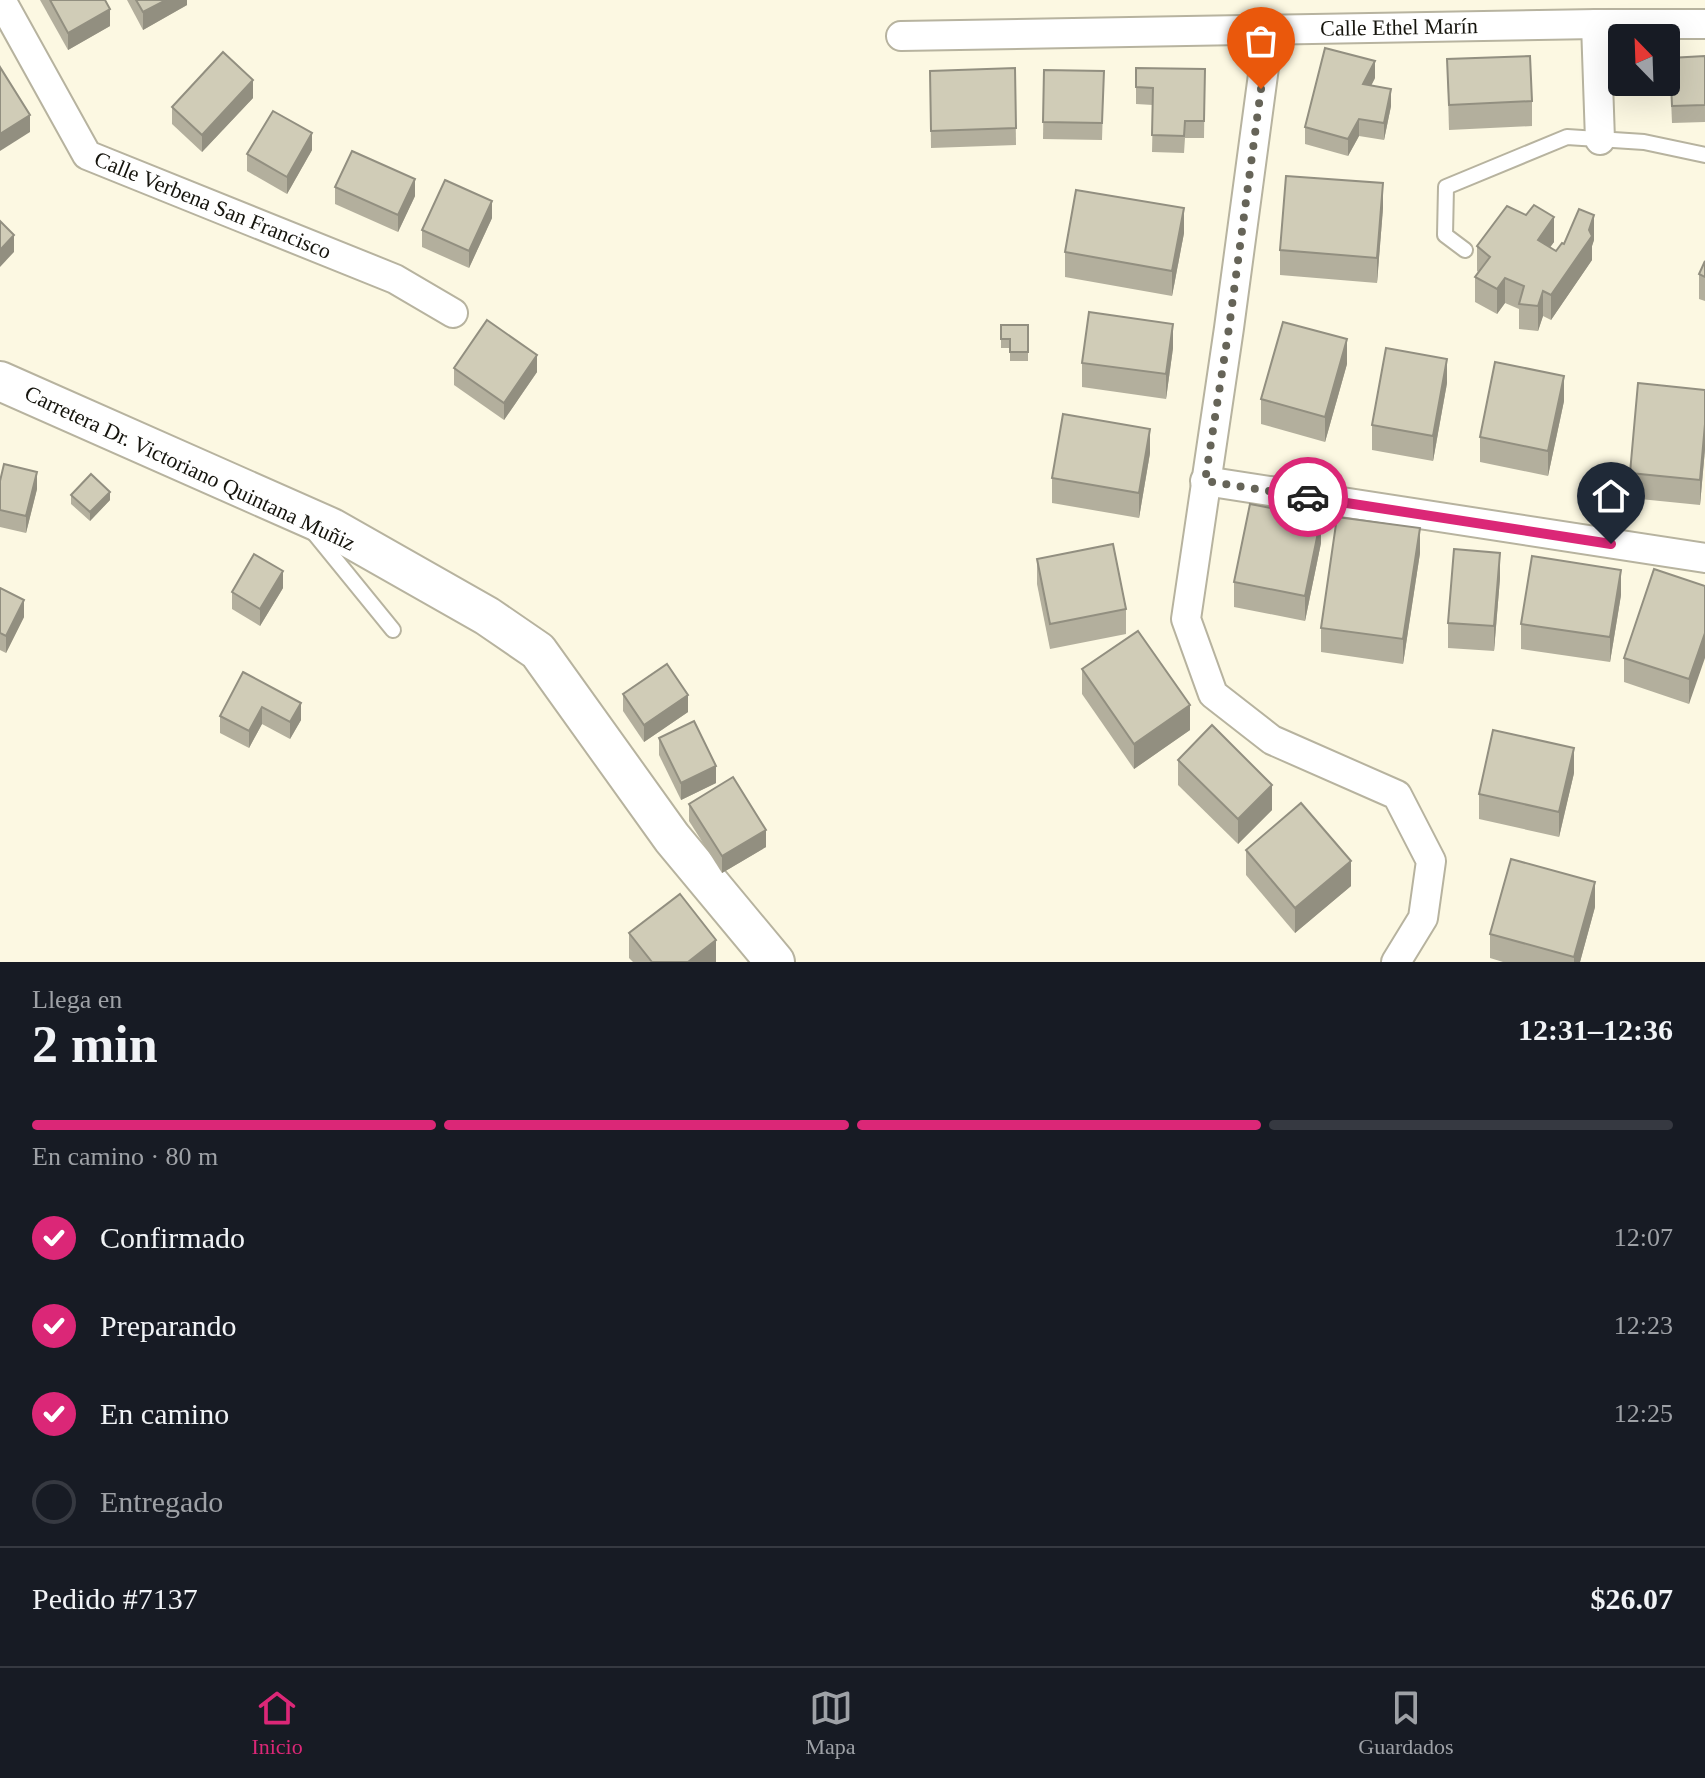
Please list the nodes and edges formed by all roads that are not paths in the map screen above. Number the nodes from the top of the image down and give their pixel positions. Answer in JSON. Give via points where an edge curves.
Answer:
{"nodes":[{"id":1,"x":1,"y":0,"type":"edge"},
{"id":2,"x":1596,"y":24,"type":"junction"},
{"id":3,"x":1705,"y":24,"type":"edge"},
{"id":4,"x":1269,"y":30,"type":"junction"},
{"id":5,"x":901,"y":36,"type":"dead end"},
{"id":6,"x":1600,"y":140,"type":"junction"},
{"id":7,"x":1705,"y":155,"type":"edge"},
{"id":8,"x":1465,"y":250,"type":"dead end"},
{"id":9,"x":453,"y":313,"type":"dead end"},
{"id":10,"x":0,"y":381,"type":"edge"},
{"id":11,"x":1205,"y":481,"type":"junction"},
{"id":12,"x":299,"y":514,"type":"junction"},
{"id":13,"x":1705,"y":558,"type":"edge"},
{"id":14,"x":393,"y":630,"type":"dead end"},
{"id":15,"x":775,"y":962,"type":"edge"},
{"id":16,"x":1396,"y":962,"type":"edge"}],
"edges":[{"from":1,"to":9,"type":"street","name":"Calle Verbena San Francisco","via":[[87,155],[395,279]]},
{"from":2,"to":3,"type":"street","name":"Calle Ethel Marín"},
{"from":2,"to":4,"type":"street","name":"Calle Ethel Marín"},
{"from":2,"to":6,"type":"street"},
{"from":4,"to":5,"type":"street","name":"Calle Ethel Marín"},
{"from":4,"to":11,"type":"street"},
{"from":6,"to":7,"type":"lane","via":[[1644,142]]},
{"from":6,"to":8,"type":"lane","via":[[1567,137],[1446,187],[1445,235]]},
{"from":10,"to":12,"type":"street","name":"Carretera Dr. Victoriano Quintana Muñiz"},
{"from":11,"to":13,"type":"street"},
{"from":11,"to":16,"type":"street","via":[[1186,619],[1213,694],[1272,740],[1397,795],[1431,861],[1423,918]]},
{"from":12,"to":14,"type":"lane"},
{"from":12,"to":15,"type":"street","name":"Carretera Dr. Victoriano Quintana Muñiz","via":[[487,616],[538,651],[672,838]]}]}
